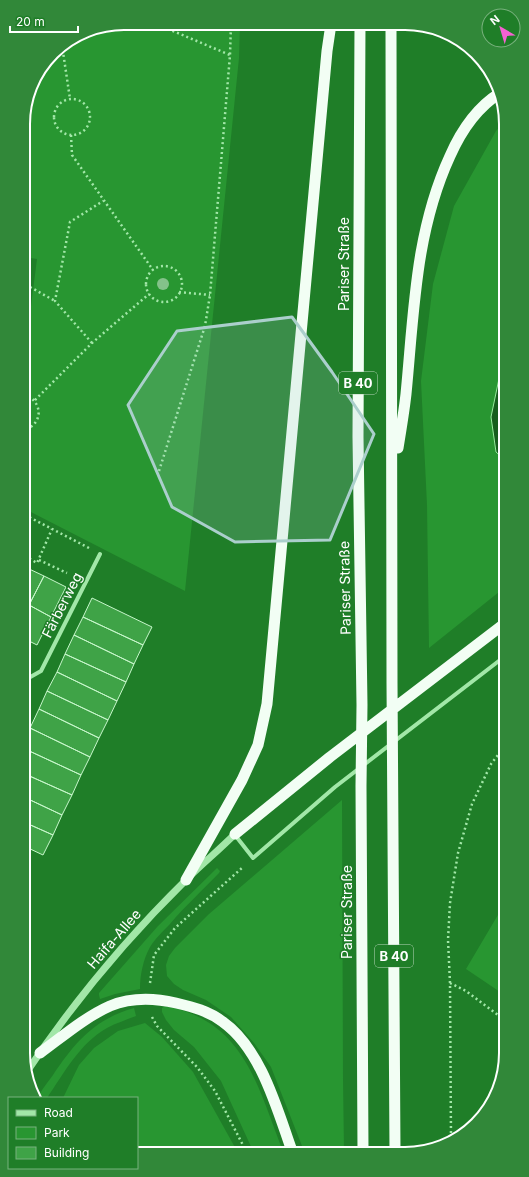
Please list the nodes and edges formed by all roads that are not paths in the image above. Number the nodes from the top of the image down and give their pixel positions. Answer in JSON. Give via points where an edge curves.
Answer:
{"nodes":[{"id":1,"x":330,"y":30,"type":"edge"},
{"id":2,"x":360,"y":30,"type":"edge"},
{"id":3,"x":391,"y":30,"type":"edge"},
{"id":4,"x":495,"y":97,"type":"edge"},
{"id":5,"x":393,"y":490,"type":"junction"},
{"id":6,"x":100,"y":554,"type":"road end"},
{"id":7,"x":499,"y":628,"type":"edge"},
{"id":8,"x":499,"y":661,"type":"edge"},
{"id":9,"x":30,"y":677,"type":"edge"},
{"id":10,"x":235,"y":834,"type":"junction"},
{"id":11,"x":186,"y":880,"type":"junction"},
{"id":12,"x":40,"y":1053,"type":"junction"},
{"id":13,"x":31,"y":1066,"type":"edge"},
{"id":14,"x":291,"y":1147,"type":"edge"},
{"id":15,"x":363,"y":1147,"type":"edge"},
{"id":16,"x":395,"y":1147,"type":"edge"}],
"edges":[{"from":1,"to":11,"type":"highway","via":[[267,704],[258,744],[242,780]]},
{"from":2,"to":15,"type":"highway","name":"Pariser Straße","number":"B 40","via":[[358,437],[362,704]]},
{"from":3,"to":5,"type":"highway","number":"B 40"},
{"from":4,"to":5,"type":"highway","via":[[475,114],[457,142],[433,198],[415,287],[406,394]]},
{"from":5,"to":16,"type":"highway","number":"B 40"},
{"from":6,"to":9,"type":"street","name":"Färberweg","via":[[41,671]]},
{"from":7,"to":10,"type":"highway","via":[[330,757]]},
{"from":8,"to":10,"type":"street","via":[[335,787],[253,858]]},
{"from":10,"to":11,"type":"street","name":"Haifa-Allee"},
{"from":11,"to":12,"type":"street","name":"Haifa-Allee","via":[[134,934],[77,1002]]},
{"from":12,"to":13,"type":"street","name":"Haifa-Allee"},
{"from":12,"to":14,"type":"highway","via":[[85,1021],[121,1002],[148,999],[196,1008],[224,1022],[250,1051],[266,1080]]}]}
